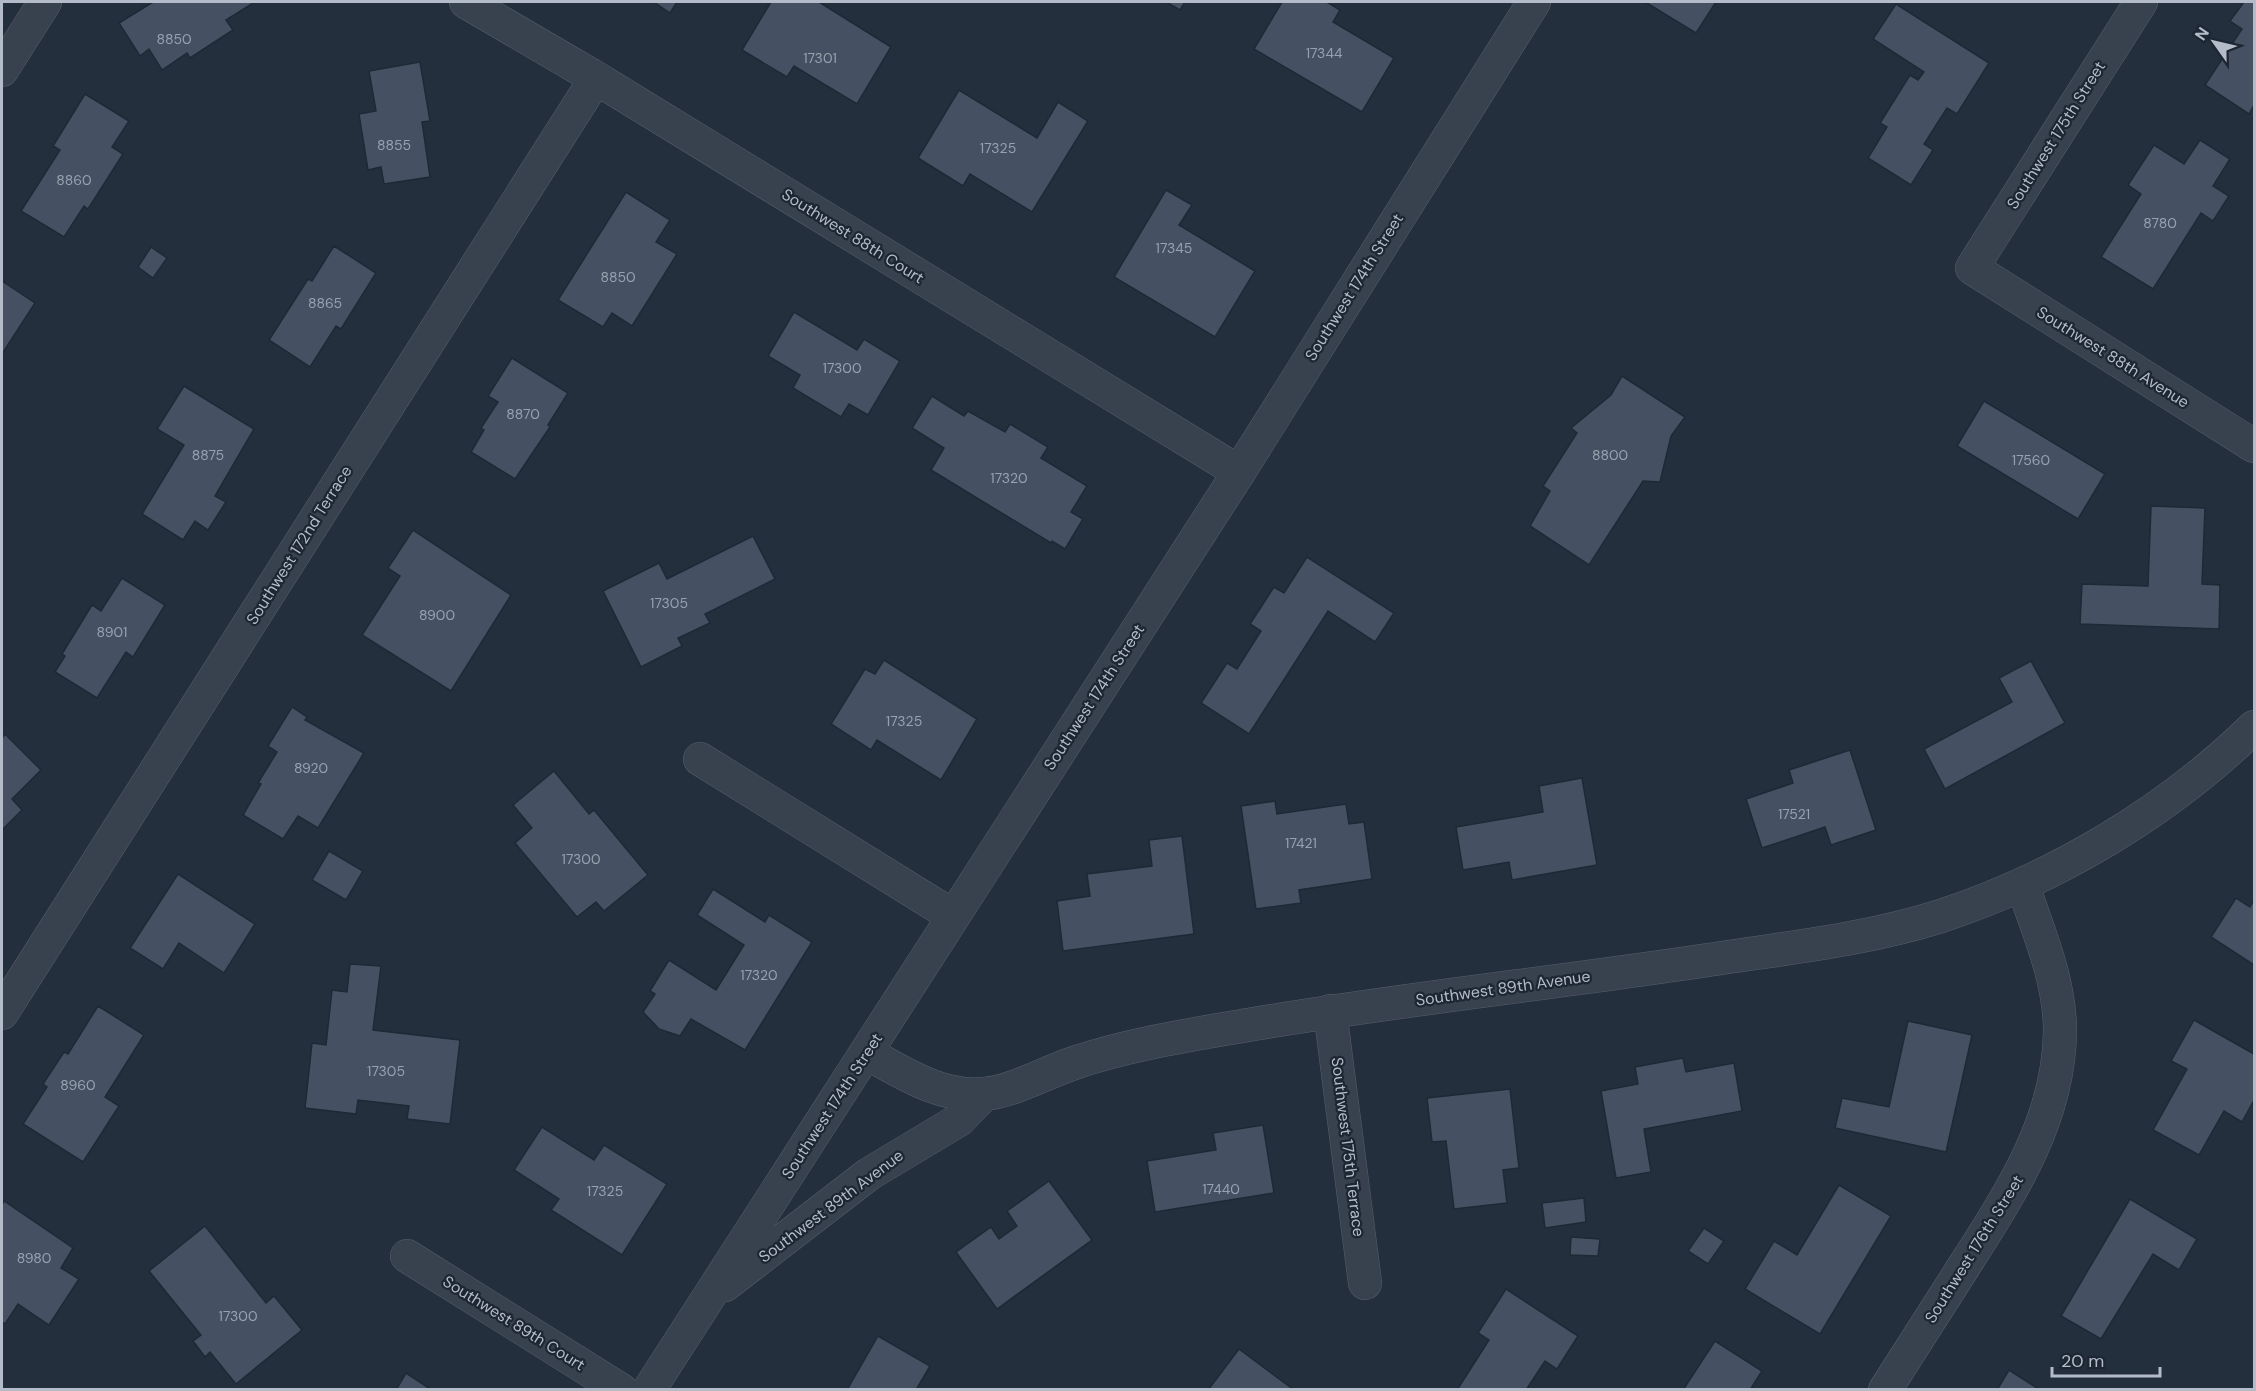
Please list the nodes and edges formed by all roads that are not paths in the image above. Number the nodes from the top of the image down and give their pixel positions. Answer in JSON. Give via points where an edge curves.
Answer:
{"nodes":[{"id":1,"x":45,"y":2,"type":"edge"},
{"id":2,"x":466,"y":2,"type":"edge"},
{"id":3,"x":2141,"y":2,"type":"edge"},
{"id":4,"x":1530,"y":3,"type":"edge"},
{"id":5,"x":2,"y":70,"type":"edge"},
{"id":6,"x":596,"y":78,"type":"junction"},
{"id":7,"x":1972,"y":268,"type":"joint"},
{"id":8,"x":2254,"y":446,"type":"edge"},
{"id":9,"x":1239,"y":472,"type":"junction"},
{"id":10,"x":2254,"y":727,"type":"edge"},
{"id":11,"x":700,"y":759,"type":"dead end"},
{"id":12,"x":2023,"y":886,"type":"junction"},
{"id":13,"x":953,"y":916,"type":"junction"},
{"id":14,"x":11,"y":976,"type":"edge"},
{"id":15,"x":1330,"y":1011,"type":"junction"},
{"id":16,"x":2,"y":1012,"type":"edge"},
{"id":17,"x":867,"y":1053,"type":"junction"},
{"id":18,"x":984,"y":1094,"type":"junction"},
{"id":19,"x":407,"y":1256,"type":"dead end"},
{"id":20,"x":1365,"y":1283,"type":"dead end"},
{"id":21,"x":707,"y":1298,"type":"junction"},
{"id":22,"x":621,"y":1389,"type":"edge"},
{"id":23,"x":648,"y":1389,"type":"edge"},
{"id":24,"x":1885,"y":1389,"type":"edge"}],
"edges":[{"from":1,"to":5,"type":"street"},
{"from":2,"to":6,"type":"street","name":"Southwest 88th Court"},
{"from":3,"to":7,"type":"street","name":"Southwest 175th Street"},
{"from":4,"to":9,"type":"street","name":"Southwest 174th Street"},
{"from":6,"to":9,"type":"street","name":"Southwest 88th Court"},
{"from":6,"to":14,"type":"street","name":"Southwest 172nd Terrace"},
{"from":7,"to":8,"type":"street","name":"Southwest 88th Avenue"},
{"from":9,"to":13,"type":"street","name":"Southwest 174th Street"},
{"from":10,"to":12,"type":"street","via":[[2187,784],[2133,822],[2079,857]]},
{"from":11,"to":13,"type":"street"},
{"from":12,"to":15,"type":"street","name":"Southwest 89th Avenue","via":[[1939,916],[1824,942]]},
{"from":12,"to":24,"type":"street","name":"Southwest 176th Street","via":[[2056,988],[2060,1029],[2058,1073],[2047,1114],[2025,1168],[2005,1203]]},
{"from":13,"to":17,"type":"street","name":"Southwest 174th Street"},
{"from":14,"to":16,"type":"street","name":"Southwest 172nd Terrace"},
{"from":15,"to":18,"type":"street","name":"Southwest 89th Avenue","via":[[1156,1041],[1077,1062]]},
{"from":15,"to":20,"type":"street","name":"Southwest 175th Terrace"},
{"from":17,"to":18,"type":"street","name":"Southwest 89th Avenue","via":[[936,1089]]},
{"from":17,"to":21,"type":"street","name":"Southwest 174th Street"},
{"from":18,"to":21,"type":"street","name":"Southwest 89th Avenue","via":[[959,1120],[868,1174]]},
{"from":19,"to":22,"type":"street","name":"Southwest 89th Court"},
{"from":21,"to":23,"type":"street","name":"Southwest 174th Street"}]}
